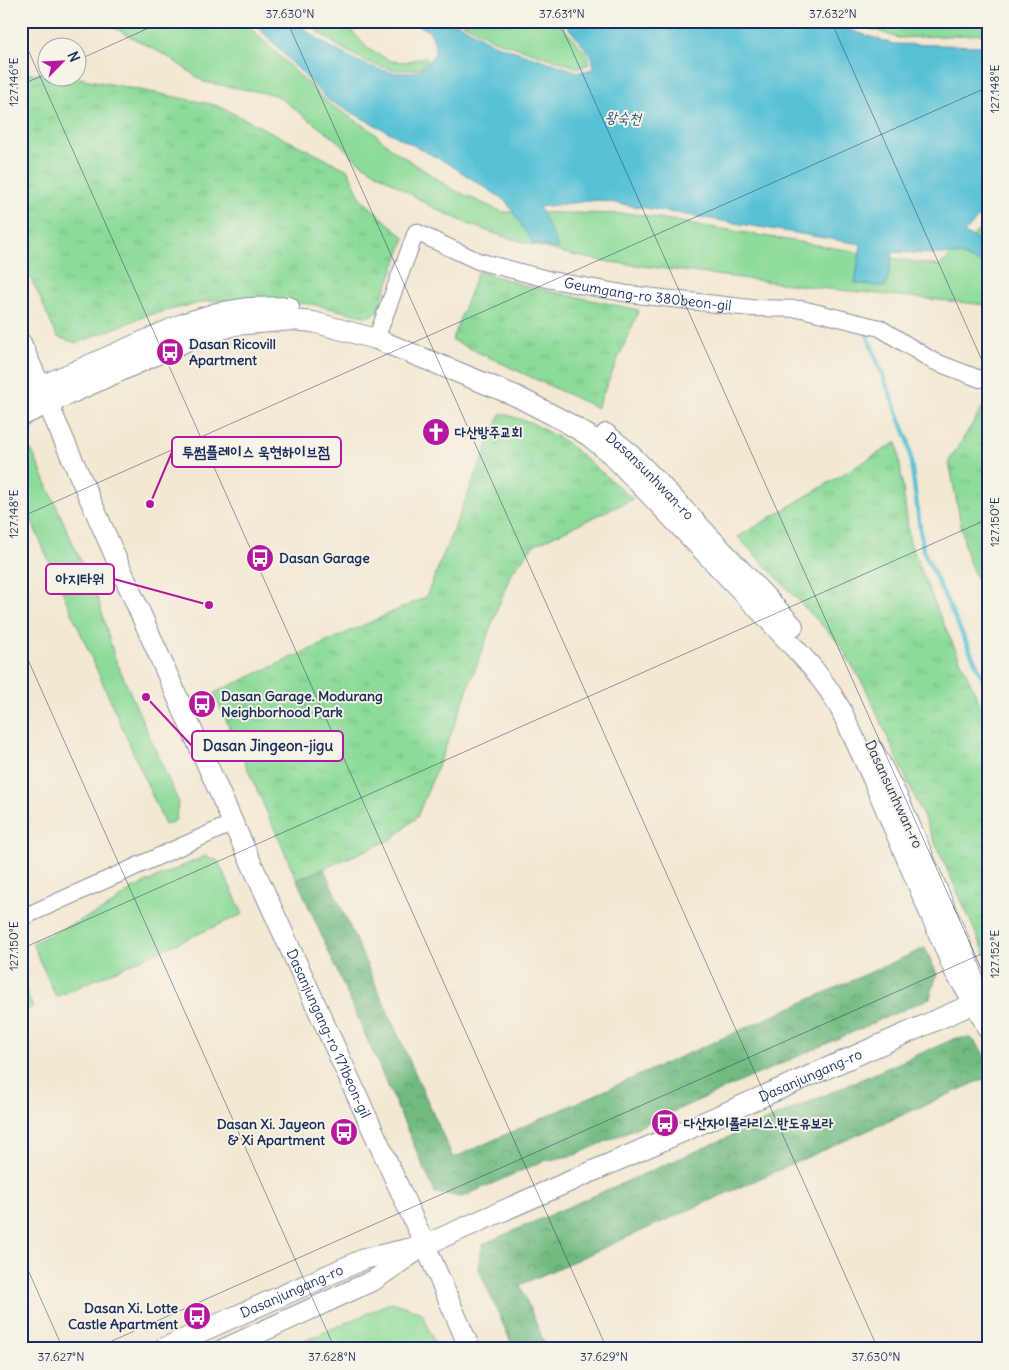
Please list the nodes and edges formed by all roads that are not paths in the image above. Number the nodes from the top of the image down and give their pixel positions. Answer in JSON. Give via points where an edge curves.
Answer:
{"nodes":[{"id":1,"x":378,"y":335,"type":"junction"},
{"id":2,"x":21,"y":343,"type":"edge"},
{"id":3,"x":988,"y":378,"type":"edge"},
{"id":4,"x":21,"y":395,"type":"edge"},
{"id":5,"x":44,"y":395,"type":"junction"},
{"id":6,"x":21,"y":416,"type":"edge"},
{"id":7,"x":233,"y":822,"type":"junction"},
{"id":8,"x":21,"y":918,"type":"edge"},
{"id":9,"x":975,"y":1003,"type":"junction"},
{"id":10,"x":988,"y":1029,"type":"edge"},
{"id":11,"x":425,"y":1245,"type":"junction"},
{"id":12,"x":162,"y":1349,"type":"edge"},
{"id":13,"x":224,"y":1349,"type":"edge"},
{"id":14,"x":470,"y":1349,"type":"edge"}],
"edges":[{"from":1,"to":3,"type":"street","name":"Geumgang-ro 380beon-gil","via":[[416,232],[478,261],[551,280],[628,294],[751,308],[802,309],[880,328],[933,361],[980,379]]},
{"from":1,"to":5,"type":"street","name":"Dasansunhwan-ro","via":[[292,320],[235,325]]},
{"from":1,"to":9,"type":"street","name":"Dasansunhwan-ro","via":[[528,388],[596,425],[659,483],[817,653],[845,696],[900,802],[971,970]]},
{"from":2,"to":5,"type":"street","name":"Dasanjungang-ro 171beon-gil"},
{"from":4,"to":5,"type":"street","name":"Dasansunhwan-ro"},
{"from":5,"to":6,"type":"street","name":"Dasansunhwan-ro"},
{"from":5,"to":7,"type":"street","name":"Dasanjungang-ro 171beon-gil"},
{"from":7,"to":8,"type":"street"},
{"from":7,"to":11,"type":"street","name":"Dasanjungang-ro 171beon-gil"},
{"from":9,"to":10,"type":"street","name":"Dasansunhwan-ro"},
{"from":9,"to":11,"type":"street","name":"Dasanjungang-ro"},
{"from":11,"to":12,"type":"street","name":"Dasanjungang-ro","via":[[364,1258]]},
{"from":11,"to":13,"type":"street","name":"Dasanjungang-ro","via":[[374,1280]]},
{"from":11,"to":14,"type":"street","name":"Dasanjungang-ro 171beon-gil"}]}
